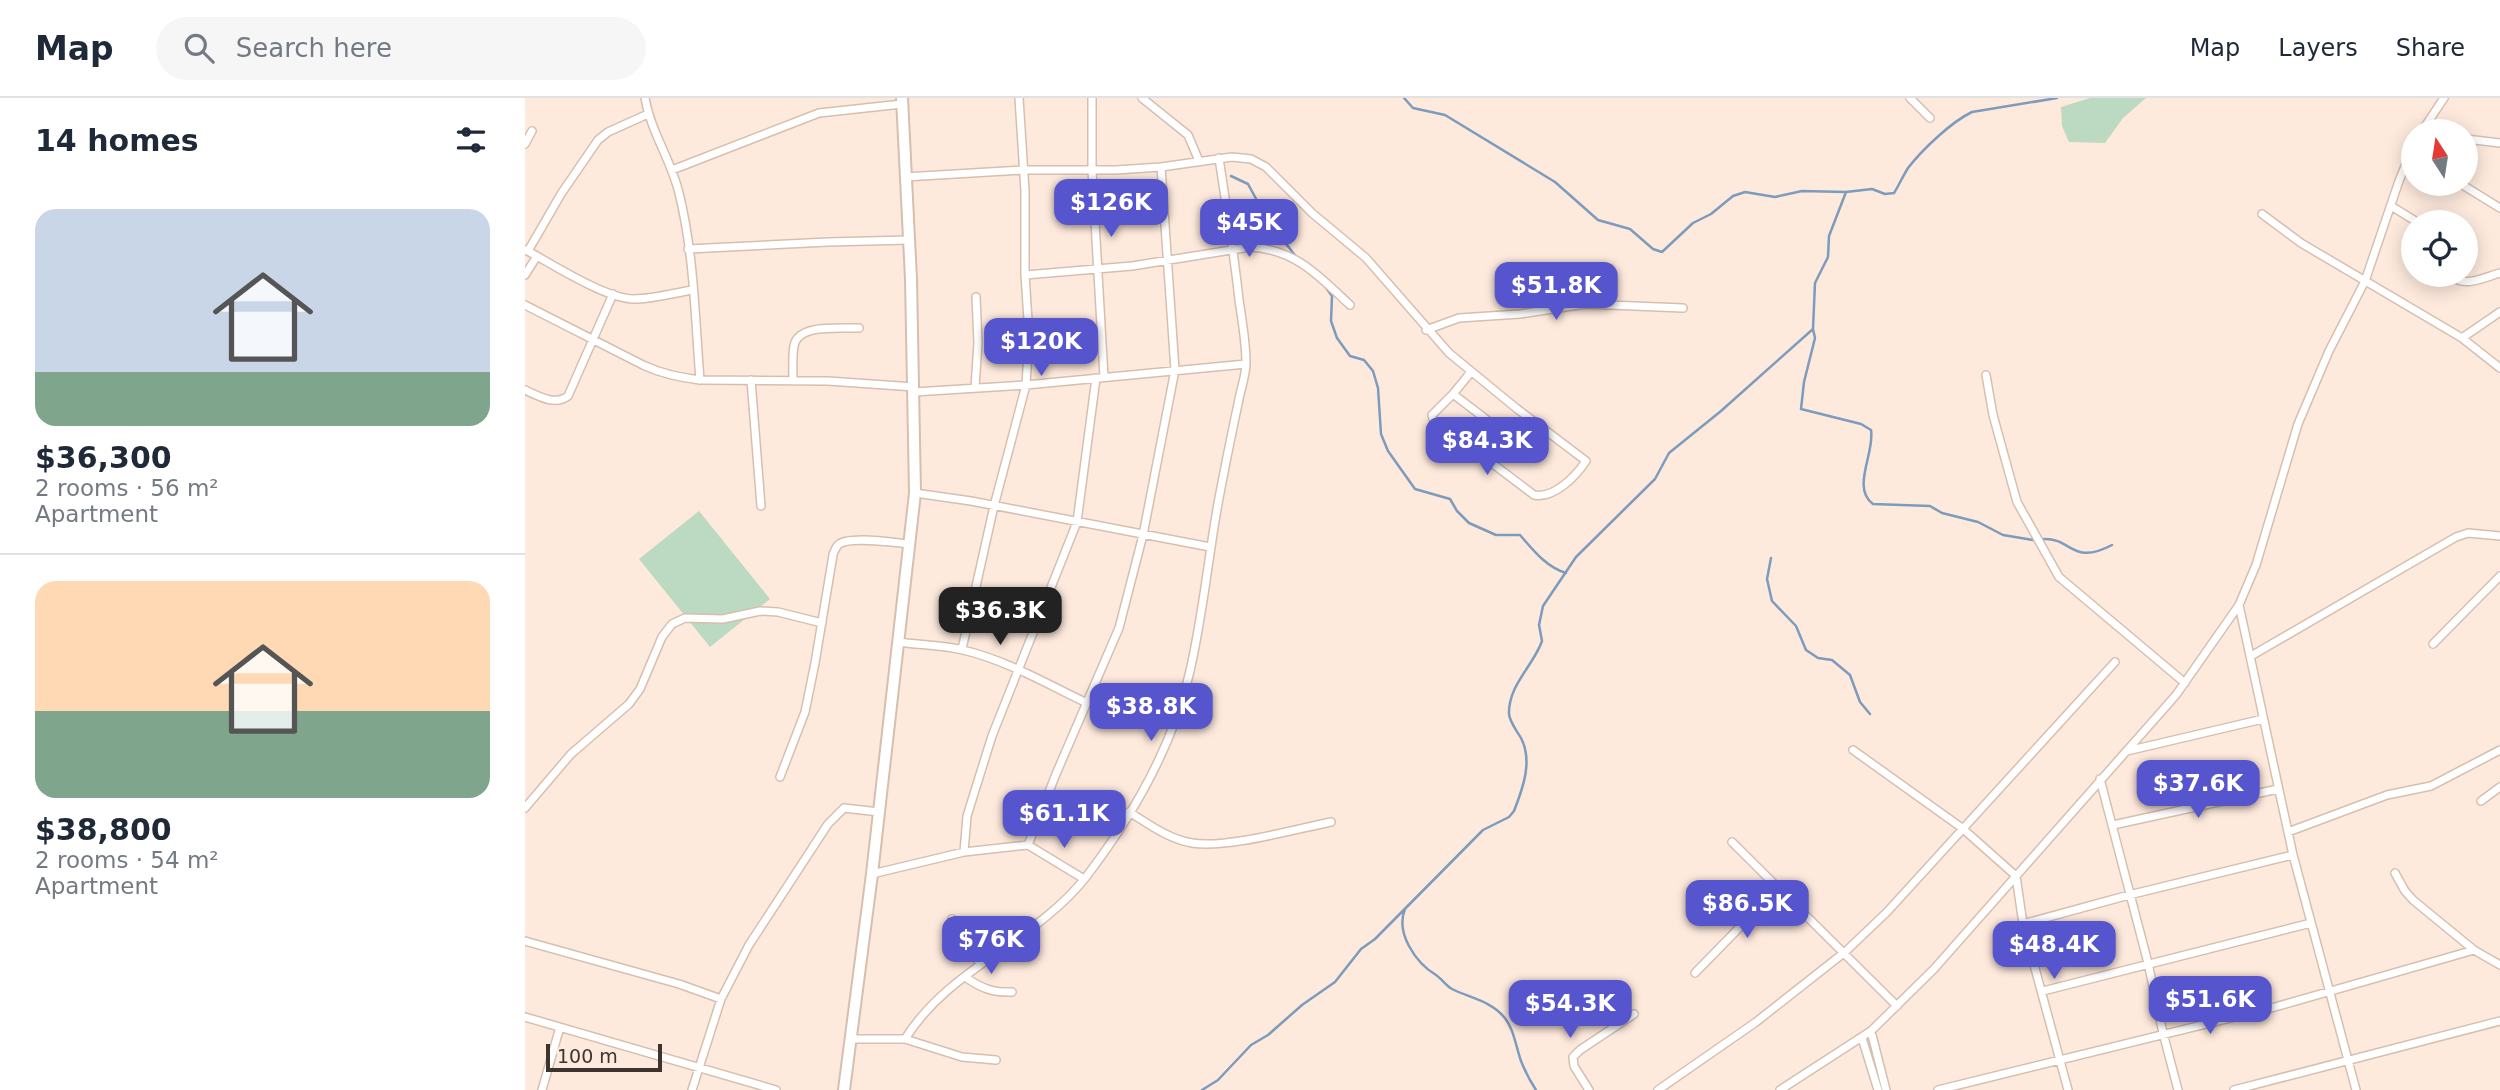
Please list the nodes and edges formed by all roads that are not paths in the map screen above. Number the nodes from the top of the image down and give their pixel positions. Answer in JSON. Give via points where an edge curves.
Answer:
{"nodes":[{"id":1,"x":645,"y":98,"type":"edge"},
{"id":2,"x":1019,"y":98,"type":"edge"},
{"id":3,"x":1092,"y":98,"type":"edge"},
{"id":4,"x":1142,"y":98,"type":"edge"},
{"id":5,"x":1910,"y":98,"type":"edge"},
{"id":6,"x":2444,"y":98,"type":"edge"},
{"id":7,"x":902,"y":101,"type":"edge"},
{"id":8,"x":648,"y":114,"type":"junction"},
{"id":9,"x":1930,"y":118,"type":"dead end"},
{"id":10,"x":2430,"y":119,"type":"edge"},
{"id":11,"x":533,"y":131,"type":"dead end"},
{"id":12,"x":2478,"y":141,"type":"edge"},
{"id":13,"x":525,"y":144,"type":"edge"},
{"id":14,"x":2500,"y":144,"type":"edge"},
{"id":15,"x":1219,"y":158,"type":"junction"},
{"id":16,"x":1199,"y":161,"type":"junction"},
{"id":17,"x":1161,"y":167,"type":"junction"},
{"id":18,"x":672,"y":170,"type":"junction"},
{"id":19,"x":1024,"y":170,"type":"junction"},
{"id":20,"x":1092,"y":170,"type":"junction"},
{"id":21,"x":905,"y":177,"type":"junction"},
{"id":22,"x":2401,"y":180,"type":"edge"},
{"id":23,"x":2478,"y":194,"type":"edge"},
{"id":24,"x":2391,"y":206,"type":"junction"},
{"id":25,"x":2500,"y":208,"type":"edge"},
{"id":26,"x":2401,"y":212,"type":"edge"},
{"id":27,"x":2262,"y":214,"type":"dead end"},
{"id":28,"x":909,"y":240,"type":"junction"},
{"id":29,"x":688,"y":249,"type":"junction"},
{"id":30,"x":1233,"y":250,"type":"junction"},
{"id":31,"x":526,"y":251,"type":"edge"},
{"id":32,"x":537,"y":256,"type":"junction"},
{"id":33,"x":1168,"y":262,"type":"junction"},
{"id":34,"x":1099,"y":270,"type":"junction"},
{"id":35,"x":2500,"y":273,"type":"edge"},
{"id":36,"x":525,"y":275,"type":"edge"},
{"id":37,"x":1025,"y":275,"type":"junction"},
{"id":38,"x":2478,"y":280,"type":"edge"},
{"id":39,"x":2365,"y":281,"type":"junction"},
{"id":40,"x":692,"y":290,"type":"junction"},
{"id":41,"x":613,"y":294,"type":"junction"},
{"id":42,"x":976,"y":297,"type":"dead end"},
{"id":43,"x":1350,"y":305,"type":"dead end"},
{"id":44,"x":525,"y":306,"type":"edge"},
{"id":45,"x":1683,"y":308,"type":"dead end"},
{"id":46,"x":2500,"y":313,"type":"edge"},
{"id":47,"x":859,"y":328,"type":"dead end"},
{"id":48,"x":1426,"y":330,"type":"junction"},
{"id":49,"x":2462,"y":338,"type":"junction"},
{"id":50,"x":593,"y":339,"type":"junction"},
{"id":51,"x":1246,"y":364,"type":"junction"},
{"id":52,"x":2500,"y":368,"type":"edge"},
{"id":53,"x":1175,"y":370,"type":"junction"},
{"id":54,"x":1471,"y":372,"type":"junction"},
{"id":55,"x":1986,"y":375,"type":"dead end"},
{"id":56,"x":1100,"y":378,"type":"junction"},
{"id":57,"x":700,"y":380,"type":"junction"},
{"id":58,"x":751,"y":380,"type":"junction"},
{"id":59,"x":793,"y":380,"type":"junction"},
{"id":60,"x":1026,"y":385,"type":"junction"},
{"id":61,"x":975,"y":387,"type":"junction"},
{"id":62,"x":525,"y":390,"type":"edge"},
{"id":63,"x":914,"y":390,"type":"junction"},
{"id":64,"x":1453,"y":394,"type":"junction"},
{"id":65,"x":1517,"y":439,"type":"dead end"},
{"id":66,"x":915,"y":493,"type":"junction"},
{"id":67,"x":761,"y":506,"type":"dead end"},
{"id":68,"x":994,"y":506,"type":"junction"},
{"id":69,"x":1077,"y":522,"type":"junction"},
{"id":70,"x":1143,"y":535,"type":"junction"},
{"id":71,"x":2500,"y":536,"type":"edge"},
{"id":72,"x":910,"y":544,"type":"junction"},
{"id":73,"x":1210,"y":547,"type":"junction"},
{"id":74,"x":2500,"y":576,"type":"edge"},
{"id":75,"x":2239,"y":605,"type":"junction"},
{"id":76,"x":822,"y":623,"type":"junction"},
{"id":77,"x":898,"y":642,"type":"junction"},
{"id":78,"x":2433,"y":644,"type":"dead end"},
{"id":79,"x":962,"y":649,"type":"junction"},
{"id":80,"x":2251,"y":656,"type":"junction"},
{"id":81,"x":2115,"y":662,"type":"dead end"},
{"id":82,"x":1018,"y":670,"type":"junction"},
{"id":83,"x":2185,"y":683,"type":"junction"},
{"id":84,"x":1087,"y":703,"type":"junction"},
{"id":85,"x":2263,"y":719,"type":"junction"},
{"id":86,"x":1853,"y":750,"type":"dead end"},
{"id":87,"x":2500,"y":750,"type":"edge"},
{"id":88,"x":2127,"y":751,"type":"junction"},
{"id":89,"x":780,"y":777,"type":"dead end"},
{"id":90,"x":2100,"y":779,"type":"junction"},
{"id":91,"x":2500,"y":787,"type":"edge"},
{"id":92,"x":2278,"y":789,"type":"junction"},
{"id":93,"x":2481,"y":801,"type":"dead end"},
{"id":94,"x":525,"y":808,"type":"edge"},
{"id":95,"x":879,"y":812,"type":"junction"},
{"id":96,"x":1129,"y":812,"type":"junction"},
{"id":97,"x":1331,"y":822,"type":"dead end"},
{"id":98,"x":2113,"y":825,"type":"junction"},
{"id":99,"x":1962,"y":828,"type":"junction"},
{"id":100,"x":2288,"y":832,"type":"junction"},
{"id":101,"x":1732,"y":842,"type":"dead end"},
{"id":102,"x":1028,"y":845,"type":"junction"},
{"id":103,"x":964,"y":852,"type":"junction"},
{"id":104,"x":2293,"y":855,"type":"junction"},
{"id":105,"x":2395,"y":873,"type":"dead end"},
{"id":106,"x":871,"y":874,"type":"junction"},
{"id":107,"x":2016,"y":876,"type":"junction"},
{"id":108,"x":1084,"y":879,"type":"junction"},
{"id":109,"x":1779,"y":887,"type":"junction"},
{"id":110,"x":2129,"y":895,"type":"junction"},
{"id":111,"x":952,"y":919,"type":"dead end"},
{"id":112,"x":2311,"y":923,"type":"junction"},
{"id":113,"x":2024,"y":924,"type":"junction"},
{"id":114,"x":525,"y":941,"type":"edge"},
{"id":115,"x":2474,"y":950,"type":"junction"},
{"id":116,"x":1845,"y":952,"type":"junction"},
{"id":117,"x":2148,"y":963,"type":"junction"},
{"id":118,"x":980,"y":964,"type":"junction"},
{"id":119,"x":2500,"y":965,"type":"edge"},
{"id":120,"x":1695,"y":973,"type":"dead end"},
{"id":121,"x":965,"y":976,"type":"junction"},
{"id":122,"x":2043,"y":991,"type":"junction"},
{"id":123,"x":2331,"y":991,"type":"junction"},
{"id":124,"x":1012,"y":992,"type":"dead end"},
{"id":125,"x":721,"y":999,"type":"junction"},
{"id":126,"x":1896,"y":1006,"type":"junction"},
{"id":127,"x":1634,"y":1014,"type":"dead end"},
{"id":128,"x":525,"y":1017,"type":"edge"},
{"id":129,"x":2500,"y":1021,"type":"edge"},
{"id":130,"x":560,"y":1027,"type":"junction"},
{"id":131,"x":1871,"y":1031,"type":"junction"},
{"id":132,"x":2162,"y":1033,"type":"junction"},
{"id":133,"x":1862,"y":1038,"type":"junction"},
{"id":134,"x":852,"y":1039,"type":"junction"},
{"id":135,"x":905,"y":1039,"type":"junction"},
{"id":136,"x":2061,"y":1059,"type":"junction"},
{"id":137,"x":996,"y":1060,"type":"dead end"},
{"id":138,"x":2349,"y":1061,"type":"junction"},
{"id":139,"x":698,"y":1067,"type":"junction"},
{"id":140,"x":543,"y":1090,"type":"edge"},
{"id":141,"x":692,"y":1090,"type":"edge"},
{"id":142,"x":776,"y":1090,"type":"edge"},
{"id":143,"x":843,"y":1090,"type":"edge"},
{"id":144,"x":1589,"y":1090,"type":"edge"},
{"id":145,"x":1658,"y":1090,"type":"edge"},
{"id":146,"x":1780,"y":1090,"type":"edge"},
{"id":147,"x":1878,"y":1090,"type":"edge"},
{"id":148,"x":1886,"y":1090,"type":"edge"},
{"id":149,"x":1938,"y":1090,"type":"edge"},
{"id":150,"x":2068,"y":1090,"type":"edge"},
{"id":151,"x":2178,"y":1090,"type":"edge"},
{"id":152,"x":2234,"y":1090,"type":"edge"},
{"id":153,"x":2357,"y":1090,"type":"edge"}],
"edges":[{"from":1,"to":8,"type":"street"},
{"from":2,"to":19,"type":"street"},
{"from":3,"to":20,"type":"street"},
{"from":4,"to":16,"type":"street","via":[[1188,135]]},
{"from":5,"to":9,"type":"street"},
{"from":6,"to":10,"type":"street"},
{"from":7,"to":18,"type":"street","via":[[819,114]]},
{"from":7,"to":21,"type":"street"},
{"from":8,"to":18,"type":"street"},
{"from":8,"to":31,"type":"street","via":[[598,140]]},
{"from":11,"to":13,"type":"street"},
{"from":12,"to":14,"type":"street"},
{"from":15,"to":16,"type":"street"},
{"from":15,"to":30,"type":"street"},
{"from":15,"to":48,"type":"street","via":[[1242,157],[1266,167],[1366,258]]},
{"from":16,"to":17,"type":"street"},
{"from":17,"to":20,"type":"street"},
{"from":17,"to":33,"type":"street"},
{"from":18,"to":29,"type":"street"},
{"from":19,"to":20,"type":"street"},
{"from":19,"to":21,"type":"street"},
{"from":19,"to":37,"type":"street"},
{"from":20,"to":34,"type":"street"},
{"from":21,"to":28,"type":"street"},
{"from":22,"to":24,"type":"street"},
{"from":23,"to":25,"type":"street"},
{"from":24,"to":26,"type":"street"},
{"from":24,"to":39,"type":"street"},
{"from":27,"to":39,"type":"street"},
{"from":28,"to":29,"type":"street"},
{"from":28,"to":63,"type":"street"},
{"from":29,"to":40,"type":"street"},
{"from":30,"to":33,"type":"street"},
{"from":30,"to":43,"type":"street","via":[[1281,251]]},
{"from":30,"to":51,"type":"street"},
{"from":31,"to":32,"type":"street"},
{"from":32,"to":36,"type":"street"},
{"from":32,"to":41,"type":"street"},
{"from":33,"to":34,"type":"street"},
{"from":33,"to":53,"type":"street"},
{"from":34,"to":37,"type":"street"},
{"from":34,"to":56,"type":"street"},
{"from":35,"to":38,"type":"street"},
{"from":37,"to":60,"type":"street"},
{"from":39,"to":49,"type":"street"},
{"from":39,"to":75,"type":"street","via":[[2298,424],[2256,565]]},
{"from":40,"to":41,"type":"street","via":[[631,299]]},
{"from":40,"to":57,"type":"street"},
{"from":41,"to":50,"type":"street"},
{"from":42,"to":61,"type":"street"},
{"from":44,"to":50,"type":"street"},
{"from":45,"to":48,"type":"street","via":[[1585,304],[1459,318]]},
{"from":46,"to":49,"type":"street"},
{"from":47,"to":59,"type":"street","via":[[809,330],[799,335],[794,344]]},
{"from":48,"to":54,"type":"street"},
{"from":49,"to":52,"type":"street"},
{"from":50,"to":57,"type":"street","via":[[661,373]]},
{"from":50,"to":62,"type":"street","via":[[568,396],[554,401]]},
{"from":51,"to":53,"type":"street"},
{"from":51,"to":73,"type":"street"},
{"from":53,"to":56,"type":"street"},
{"from":53,"to":70,"type":"street"},
{"from":54,"to":64,"type":"street"},
{"from":54,"to":64,"type":"street","via":[[1586,461],[1583,466],[1544,496],[1530,493],[1432,420]]},
{"from":55,"to":83,"type":"street","via":[[2017,502],[2059,577]]},
{"from":56,"to":60,"type":"street"},
{"from":56,"to":69,"type":"street"},
{"from":57,"to":58,"type":"street"},
{"from":58,"to":59,"type":"street"},
{"from":58,"to":67,"type":"street"},
{"from":59,"to":63,"type":"street"},
{"from":60,"to":61,"type":"street"},
{"from":60,"to":68,"type":"street"},
{"from":61,"to":63,"type":"street"},
{"from":63,"to":66,"type":"street"},
{"from":64,"to":65,"type":"street"},
{"from":66,"to":68,"type":"street"},
{"from":66,"to":72,"type":"street"},
{"from":68,"to":69,"type":"street"},
{"from":68,"to":79,"type":"street"},
{"from":69,"to":70,"type":"street"},
{"from":69,"to":82,"type":"street"},
{"from":70,"to":73,"type":"street"},
{"from":70,"to":84,"type":"street","via":[[1119,628]]},
{"from":71,"to":80,"type":"street","via":[[2468,533],[2456,537]]},
{"from":72,"to":76,"type":"street","via":[[855,540],[837,545]]},
{"from":72,"to":77,"type":"street"},
{"from":73,"to":96,"type":"street","via":[[1180,709]]},
{"from":74,"to":78,"type":"street"},
{"from":75,"to":80,"type":"street"},
{"from":75,"to":83,"type":"street"},
{"from":76,"to":89,"type":"street","via":[[805,712]]},
{"from":76,"to":94,"type":"street","via":[[760,611],[723,619],[685,618],[672,624],[629,704],[571,754]]},
{"from":77,"to":79,"type":"street"},
{"from":77,"to":95,"type":"street"},
{"from":79,"to":82,"type":"street"},
{"from":80,"to":85,"type":"street"},
{"from":81,"to":99,"type":"street"},
{"from":82,"to":84,"type":"street"},
{"from":82,"to":103,"type":"street","via":[[970,805]]},
{"from":83,"to":88,"type":"street"},
{"from":84,"to":102,"type":"street"},
{"from":85,"to":88,"type":"street"},
{"from":85,"to":92,"type":"street"},
{"from":86,"to":99,"type":"street"},
{"from":87,"to":100,"type":"street","via":[[2431,786],[2387,796]]},
{"from":88,"to":90,"type":"street"},
{"from":90,"to":98,"type":"street"},
{"from":90,"to":107,"type":"street"},
{"from":91,"to":93,"type":"street"},
{"from":92,"to":98,"type":"street"},
{"from":92,"to":100,"type":"street"},
{"from":95,"to":106,"type":"street"},
{"from":95,"to":125,"type":"street","via":[[851,808],[838,812],[749,945]]},
{"from":96,"to":97,"type":"street","via":[[1169,836],[1194,844],[1223,843]]},
{"from":96,"to":108,"type":"street"},
{"from":98,"to":110,"type":"street"},
{"from":99,"to":107,"type":"street"},
{"from":99,"to":116,"type":"street"},
{"from":100,"to":104,"type":"street"},
{"from":101,"to":109,"type":"street"},
{"from":102,"to":103,"type":"street"},
{"from":102,"to":108,"type":"street"},
{"from":103,"to":106,"type":"street"},
{"from":104,"to":110,"type":"street"},
{"from":104,"to":112,"type":"street"},
{"from":105,"to":115,"type":"street","via":[[2413,900]]},
{"from":106,"to":134,"type":"street"},
{"from":107,"to":113,"type":"street"},
{"from":107,"to":126,"type":"street"},
{"from":108,"to":118,"type":"street","via":[[1040,921]]},
{"from":109,"to":116,"type":"street"},
{"from":109,"to":120,"type":"street"},
{"from":110,"to":113,"type":"street"},
{"from":110,"to":117,"type":"street"},
{"from":111,"to":118,"type":"street"},
{"from":112,"to":117,"type":"street"},
{"from":112,"to":123,"type":"street"},
{"from":113,"to":122,"type":"street"},
{"from":114,"to":125,"type":"street"},
{"from":115,"to":119,"type":"street"},
{"from":115,"to":123,"type":"street"},
{"from":116,"to":126,"type":"street"},
{"from":116,"to":145,"type":"street"},
{"from":117,"to":122,"type":"street"},
{"from":117,"to":132,"type":"street"},
{"from":118,"to":121,"type":"street"},
{"from":121,"to":124,"type":"street","via":[[982,988]]},
{"from":121,"to":135,"type":"street"},
{"from":122,"to":136,"type":"street"},
{"from":123,"to":132,"type":"street"},
{"from":123,"to":138,"type":"street"},
{"from":125,"to":139,"type":"street"},
{"from":126,"to":131,"type":"street"},
{"from":127,"to":144,"type":"street","via":[[1573,1057]]},
{"from":128,"to":130,"type":"street"},
{"from":129,"to":138,"type":"street"},
{"from":130,"to":139,"type":"street"},
{"from":130,"to":140,"type":"street"},
{"from":131,"to":133,"type":"street"},
{"from":131,"to":148,"type":"street"},
{"from":132,"to":136,"type":"street"},
{"from":132,"to":151,"type":"street"},
{"from":133,"to":146,"type":"street"},
{"from":133,"to":147,"type":"street"},
{"from":134,"to":135,"type":"street"},
{"from":134,"to":143,"type":"street"},
{"from":135,"to":137,"type":"street","via":[[962,1057]]},
{"from":136,"to":149,"type":"street"},
{"from":136,"to":150,"type":"street"},
{"from":138,"to":152,"type":"street"},
{"from":138,"to":153,"type":"street"},
{"from":139,"to":141,"type":"street"},
{"from":139,"to":142,"type":"street"}]}
